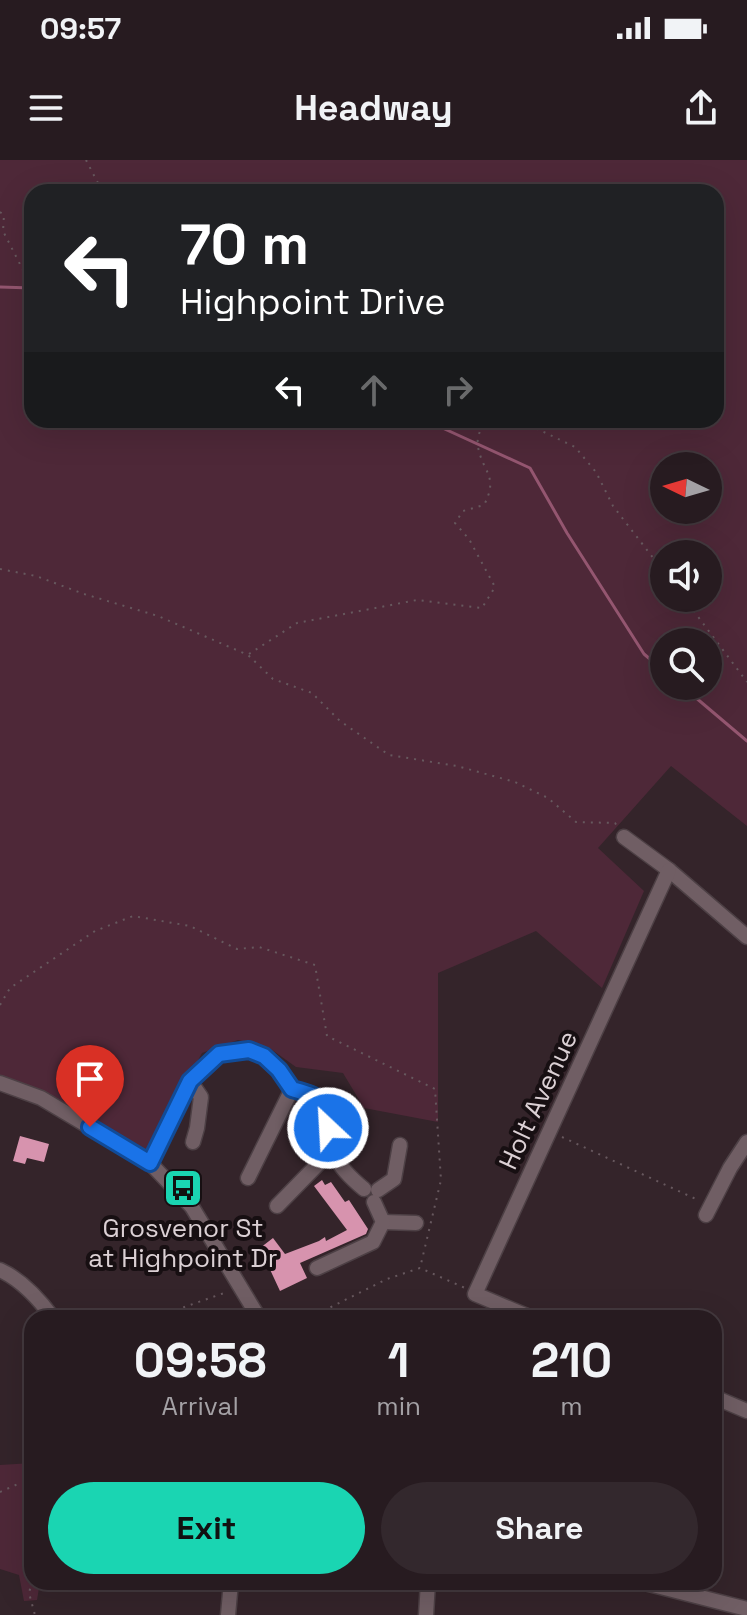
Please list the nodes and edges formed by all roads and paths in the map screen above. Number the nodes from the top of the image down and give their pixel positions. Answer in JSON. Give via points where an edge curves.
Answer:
{"nodes":[{"id":1,"x":86,"y":160,"type":"edge"},
{"id":2,"x":98,"y":184,"type":"edge"},
{"id":3,"x":0,"y":212,"type":"edge"},
{"id":4,"x":24,"y":272,"type":"edge"},
{"id":5,"x":481,"y":428,"type":"edge"},
{"id":6,"x":535,"y":428,"type":"edge"},
{"id":7,"x":650,"y":554,"type":"edge"},
{"id":8,"x":0,"y":569,"type":"edge"},
{"id":9,"x":694,"y":612,"type":"edge"},
{"id":10,"x":248,"y":655,"type":"junction"},
{"id":11,"x":747,"y":682,"type":"edge"},
{"id":12,"x":624,"y":837,"type":"joint"},
{"id":13,"x":669,"y":870,"type":"junction"},
{"id":14,"x":747,"y":937,"type":"edge"},
{"id":15,"x":0,"y":1005,"type":"edge"},
{"id":16,"x":190,"y":1081,"type":"junction"},
{"id":17,"x":0,"y":1083,"type":"edge"},
{"id":18,"x":292,"y":1089,"type":"junction"},
{"id":19,"x":550,"y":1132,"type":"junction"},
{"id":20,"x":193,"y":1142,"type":"dead end"},
{"id":21,"x":747,"y":1142,"type":"edge"},
{"id":22,"x":400,"y":1145,"type":"dead end"},
{"id":23,"x":336,"y":1156,"type":"junction"},
{"id":24,"x":150,"y":1163,"type":"junction"},
{"id":25,"x":248,"y":1178,"type":"dead end"},
{"id":26,"x":372,"y":1194,"type":"junction"},
{"id":27,"x":699,"y":1200,"type":"dead end"},
{"id":28,"x":277,"y":1206,"type":"dead end"},
{"id":29,"x":706,"y":1215,"type":"dead end"},
{"id":30,"x":383,"y":1222,"type":"junction"},
{"id":31,"x":416,"y":1223,"type":"dead end"},
{"id":32,"x":317,"y":1268,"type":"dead end"},
{"id":33,"x":420,"y":1268,"type":"junction"},
{"id":34,"x":0,"y":1270,"type":"edge"},
{"id":35,"x":241,"y":1287,"type":"junction"},
{"id":36,"x":475,"y":1294,"type":"junction"},
{"id":37,"x":47,"y":1310,"type":"edge"},
{"id":38,"x":176,"y":1310,"type":"edge"},
{"id":39,"x":254,"y":1310,"type":"edge"},
{"id":40,"x":325,"y":1310,"type":"edge"},
{"id":41,"x":513,"y":1310,"type":"edge"},
{"id":42,"x":722,"y":1400,"type":"edge"},
{"id":43,"x":747,"y":1411,"type":"edge"},
{"id":44,"x":24,"y":1484,"type":"edge"},
{"id":45,"x":0,"y":1492,"type":"edge"},
{"id":46,"x":30,"y":1590,"type":"edge"},
{"id":47,"x":230,"y":1590,"type":"edge"},
{"id":48,"x":428,"y":1590,"type":"edge"},
{"id":49,"x":672,"y":1590,"type":"edge"},
{"id":50,"x":747,"y":1609,"type":"edge"},
{"id":51,"x":35,"y":1615,"type":"edge"},
{"id":52,"x":228,"y":1615,"type":"edge"},
{"id":53,"x":426,"y":1615,"type":"edge"}],
"edges":[{"from":1,"to":2,"type":"path"},
{"from":3,"to":4,"type":"path","via":[[3,231]]},
{"from":5,"to":10,"type":"path","via":[[477,445],[491,478],[489,495],[484,505],[463,511],[455,523],[495,587],[482,608],[417,600],[297,623]]},
{"from":6,"to":7,"type":"path","via":[[575,447]]},
{"from":8,"to":10,"type":"path","via":[[158,616]]},
{"from":9,"to":11,"type":"path"},
{"from":10,"to":12,"type":"path","via":[[273,679],[312,693],[340,721],[389,755],[515,782],[548,798],[576,822],[615,823]]},
{"from":12,"to":13,"type":"street"},
{"from":13,"to":14,"type":"street"},
{"from":13,"to":19,"type":"street","name":"Holt Avenue"},
{"from":15,"to":33,"type":"path","via":[[10,988],[95,931],[133,916],[190,926],[237,949],[259,947],[315,965],[327,1036],[435,1089],[441,1180]]},
{"from":16,"to":18,"type":"street","via":[[219,1054],[249,1050],[264,1056]]},
{"from":16,"to":20,"type":"street","via":[[201,1097]]},
{"from":16,"to":24,"type":"street"},
{"from":17,"to":24,"type":"street","via":[[41,1098]]},
{"from":18,"to":23,"type":"street","via":[[316,1096],[326,1108]]},
{"from":18,"to":25,"type":"street"},
{"from":19,"to":27,"type":"path"},
{"from":19,"to":36,"type":"street","name":"Holt Avenue"},
{"from":21,"to":29,"type":"street"},
{"from":22,"to":26,"type":"street","via":[[394,1179]]},
{"from":23,"to":26,"type":"street","via":[[348,1175]]},
{"from":23,"to":28,"type":"street","via":[[320,1162]]},
{"from":24,"to":35,"type":"street","via":[[192,1207]]},
{"from":26,"to":30,"type":"street"},
{"from":30,"to":31,"type":"street"},
{"from":30,"to":32,"type":"street","via":[[373,1242]]},
{"from":33,"to":36,"type":"path"},
{"from":33,"to":40,"type":"path"},
{"from":34,"to":37,"type":"street","via":[[15,1277]]},
{"from":35,"to":38,"type":"path"},
{"from":35,"to":39,"type":"street"},
{"from":36,"to":41,"type":"street"},
{"from":42,"to":43,"type":"street"},
{"from":44,"to":45,"type":"path"},
{"from":46,"to":51,"type":"path"},
{"from":47,"to":52,"type":"street"},
{"from":48,"to":53,"type":"street"},
{"from":49,"to":50,"type":"street"}]}
